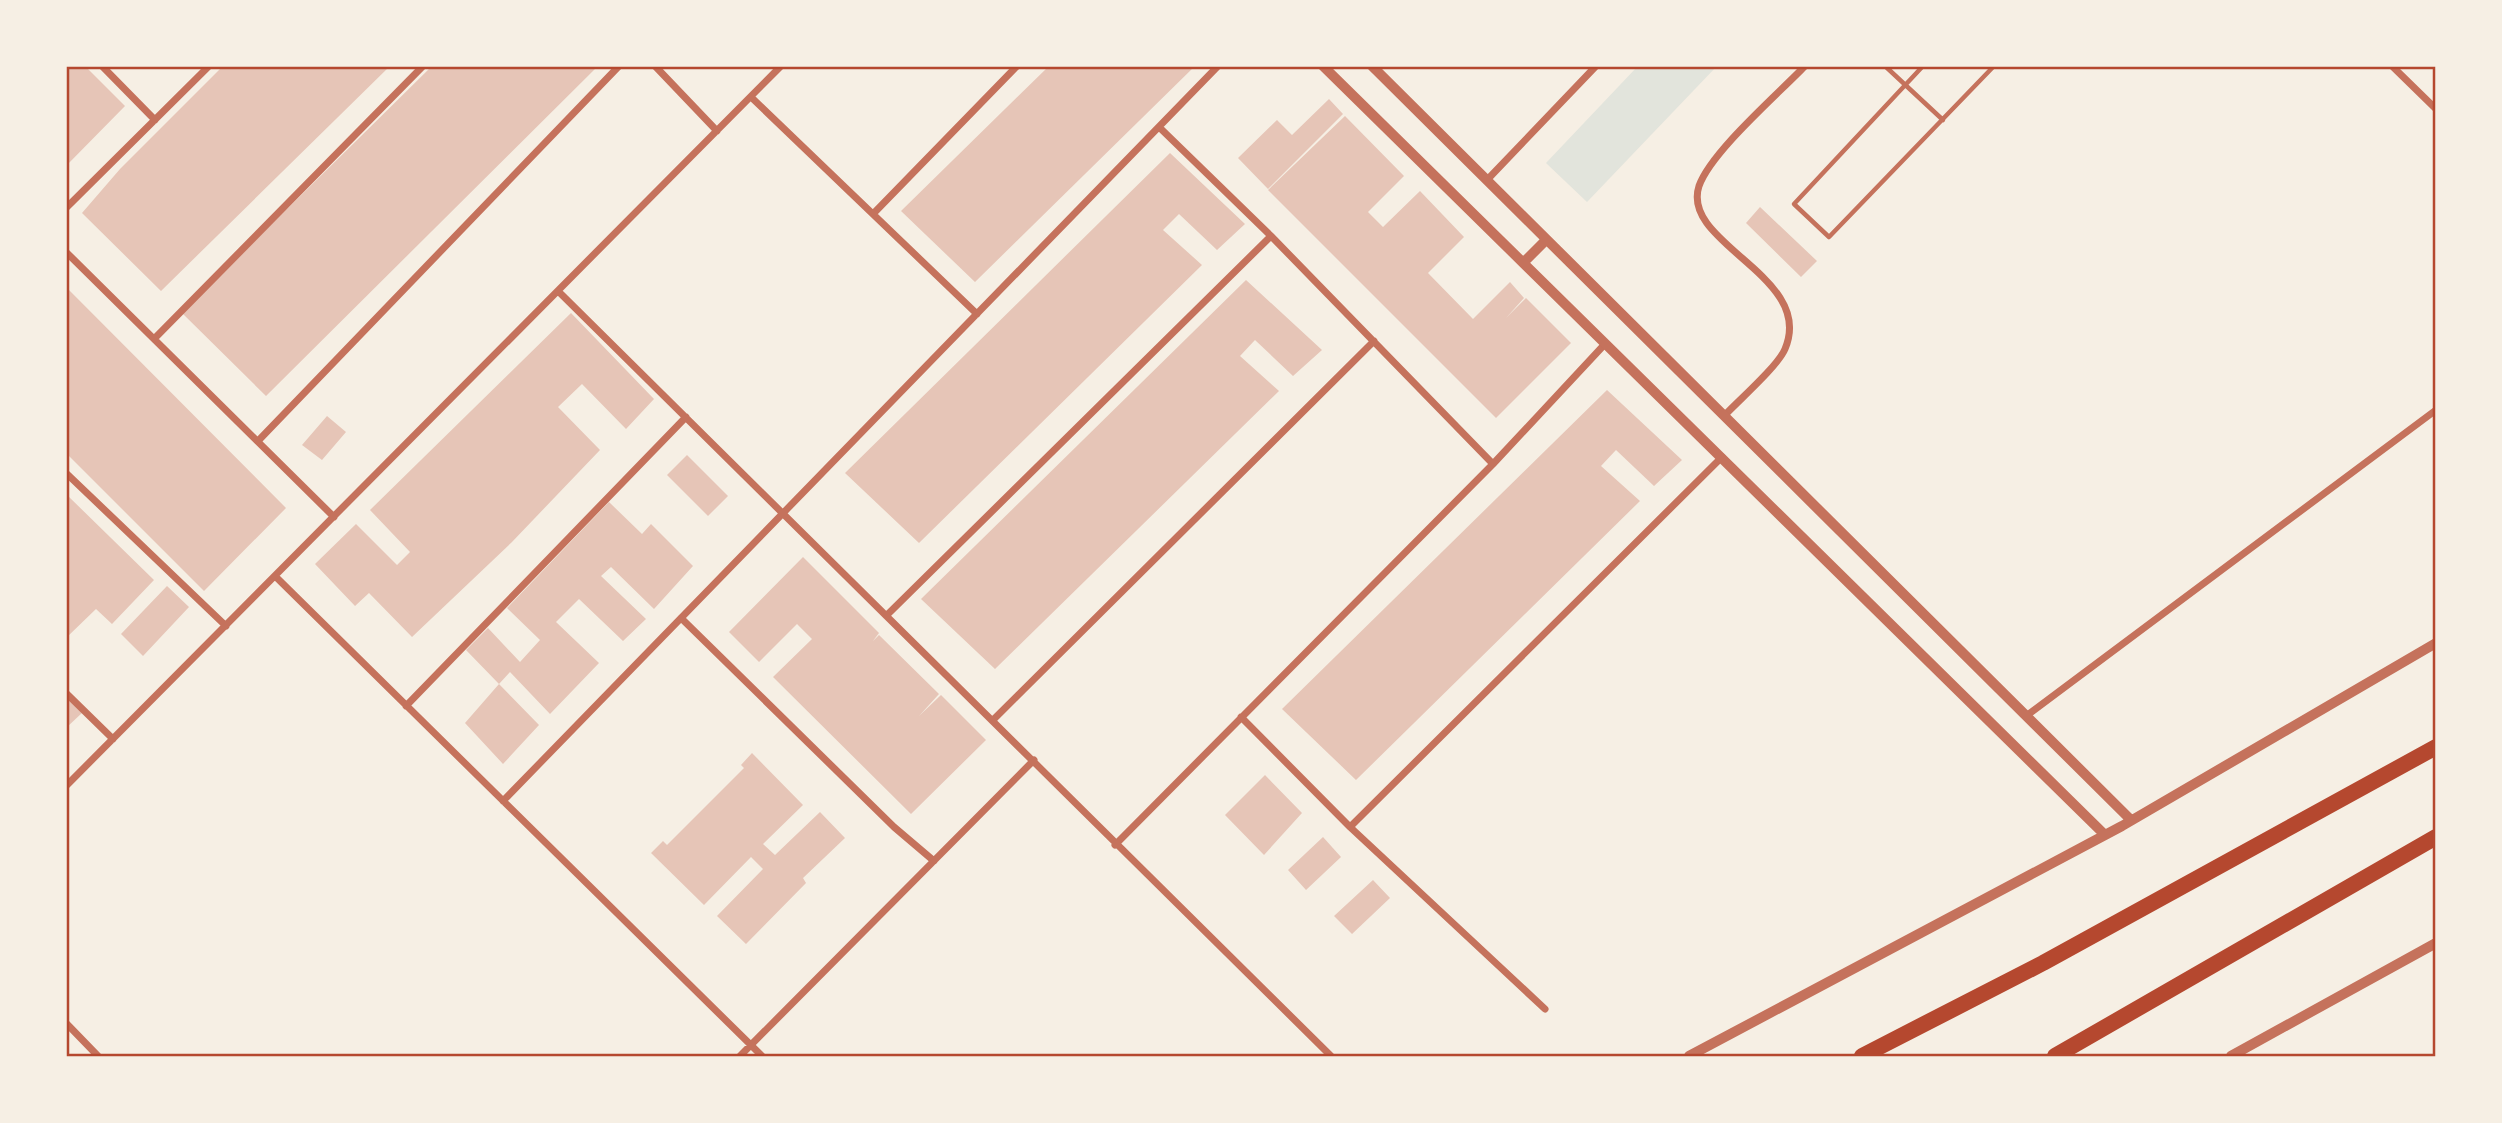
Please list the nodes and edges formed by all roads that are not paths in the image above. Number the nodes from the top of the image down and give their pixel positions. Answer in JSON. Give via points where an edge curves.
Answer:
{"nodes":[{"id":1,"x":102,"y":66,"type":"edge"},
{"id":2,"x":209,"y":66,"type":"edge"},
{"id":3,"x":423,"y":66,"type":"edge"},
{"id":4,"x":619,"y":66,"type":"edge"},
{"id":5,"x":655,"y":66,"type":"edge"},
{"id":6,"x":781,"y":66,"type":"edge"},
{"id":7,"x":1017,"y":66,"type":"edge"},
{"id":8,"x":1218,"y":66,"type":"edge"},
{"id":9,"x":1323,"y":66,"type":"edge"},
{"id":10,"x":1372,"y":66,"type":"edge"},
{"id":11,"x":1596,"y":66,"type":"edge"},
{"id":12,"x":1805,"y":66,"type":"edge"},
{"id":13,"x":1885,"y":66,"type":"edge"},
{"id":14,"x":1923,"y":66,"type":"edge"},
{"id":15,"x":1994,"y":66,"type":"edge"},
{"id":16,"x":2392,"y":66,"type":"edge"},
{"id":17,"x":1905,"y":85,"type":"junction"},
{"id":18,"x":751,"y":97,"type":"junction"},
{"id":19,"x":2435,"y":109,"type":"edge"},
{"id":20,"x":155,"y":120,"type":"junction"},
{"id":21,"x":1943,"y":120,"type":"junction"},
{"id":22,"x":1159,"y":127,"type":"junction"},
{"id":23,"x":717,"y":131,"type":"junction"},
{"id":24,"x":1487,"y":180,"type":"junction"},
{"id":25,"x":66,"y":208,"type":"edge"},
{"id":26,"x":873,"y":214,"type":"junction"},
{"id":27,"x":1271,"y":236,"type":"junction"},
{"id":28,"x":1546,"y":240,"type":"junction"},
{"id":29,"x":66,"y":252,"type":"edge"},
{"id":30,"x":1524,"y":262,"type":"junction"},
{"id":31,"x":558,"y":291,"type":"junction"},
{"id":32,"x":977,"y":314,"type":"junction"},
{"id":33,"x":154,"y":339,"type":"junction"},
{"id":34,"x":1374,"y":341,"type":"junction"},
{"id":35,"x":1604,"y":345,"type":"junction"},
{"id":36,"x":2435,"y":410,"type":"edge"},
{"id":37,"x":1724,"y":416,"type":"junction"},
{"id":38,"x":686,"y":417,"type":"junction"},
{"id":39,"x":258,"y":441,"type":"junction"},
{"id":40,"x":1723,"y":456,"type":"junction"},
{"id":41,"x":1493,"y":464,"type":"junction"},
{"id":42,"x":66,"y":473,"type":"edge"},
{"id":43,"x":783,"y":513,"type":"junction"},
{"id":44,"x":334,"y":517,"type":"junction"},
{"id":45,"x":275,"y":576,"type":"junction"},
{"id":46,"x":887,"y":615,"type":"junction"},
{"id":47,"x":681,"y":618,"type":"junction"},
{"id":48,"x":226,"y":626,"type":"junction"},
{"id":49,"x":2435,"y":643,"type":"edge"},
{"id":50,"x":66,"y":692,"type":"edge"},
{"id":51,"x":406,"y":706,"type":"junction"},
{"id":52,"x":2026,"y":716,"type":"junction"},
{"id":53,"x":1241,"y":717,"type":"junction"},
{"id":54,"x":993,"y":720,"type":"junction"},
{"id":55,"x":113,"y":739,"type":"junction"},
{"id":56,"x":2435,"y":747,"type":"edge"},
{"id":57,"x":1034,"y":760,"type":"junction"},
{"id":58,"x":66,"y":786,"type":"edge"},
{"id":59,"x":503,"y":801,"type":"junction"},
{"id":60,"x":2131,"y":820,"type":"junction"},
{"id":61,"x":1350,"y":827,"type":"junction"},
{"id":62,"x":2105,"y":835,"type":"junction"},
{"id":63,"x":2435,"y":837,"type":"edge"},
{"id":64,"x":1115,"y":845,"type":"junction"},
{"id":65,"x":934,"y":860,"type":"junction"},
{"id":66,"x":2435,"y":943,"type":"edge"},
{"id":67,"x":1545,"y":1009,"type":"dead end"},
{"id":68,"x":66,"y":1023,"type":"edge"},
{"id":69,"x":751,"y":1046,"type":"junction"},
{"id":70,"x":98,"y":1056,"type":"edge"},
{"id":71,"x":740,"y":1056,"type":"edge"},
{"id":72,"x":762,"y":1056,"type":"edge"},
{"id":73,"x":1331,"y":1056,"type":"edge"},
{"id":74,"x":1689,"y":1056,"type":"edge"},
{"id":75,"x":1862,"y":1056,"type":"edge"},
{"id":76,"x":2054,"y":1056,"type":"edge"},
{"id":77,"x":2231,"y":1056,"type":"edge"}],
"edges":[{"from":1,"to":20,"type":"street"},
{"from":2,"to":20,"type":"street"},
{"from":3,"to":33,"type":"street"},
{"from":4,"to":39,"type":"street"},
{"from":5,"to":23,"type":"street"},
{"from":6,"to":18,"type":"street"},
{"from":7,"to":26,"type":"street"},
{"from":8,"to":22,"type":"street"},
{"from":9,"to":30,"type":"street"},
{"from":10,"to":24,"type":"street"},
{"from":11,"to":24,"type":"street"},
{"from":12,"to":37,"type":"street","via":[[1708,167],[1698,189],[1705,221],[1772,287],[1787,309],[1790,334],[1784,352]]},
{"from":13,"to":17,"type":"lane"},
{"from":14,"to":17,"type":"lane"},
{"from":15,"to":21,"type":"lane"},
{"from":16,"to":19,"type":"street"},
{"from":17,"to":21,"type":"lane"},
{"from":17,"to":21,"type":"lane","via":[[1794,204],[1829,237]]},
{"from":18,"to":23,"type":"street"},
{"from":18,"to":26,"type":"street"},
{"from":20,"to":25,"type":"street"},
{"from":22,"to":27,"type":"street"},
{"from":22,"to":32,"type":"street"},
{"from":23,"to":31,"type":"street"},
{"from":24,"to":28,"type":"street"},
{"from":26,"to":32,"type":"street"},
{"from":27,"to":34,"type":"street"},
{"from":27,"to":46,"type":"street"},
{"from":28,"to":30,"type":"street"},
{"from":28,"to":37,"type":"street"},
{"from":29,"to":33,"type":"street"},
{"from":30,"to":35,"type":"street"},
{"from":31,"to":38,"type":"street"},
{"from":31,"to":44,"type":"street"},
{"from":32,"to":43,"type":"street"},
{"from":33,"to":39,"type":"street"},
{"from":34,"to":41,"type":"street"},
{"from":34,"to":54,"type":"street"},
{"from":35,"to":40,"type":"street"},
{"from":35,"to":41,"type":"street"},
{"from":36,"to":52,"type":"street"},
{"from":37,"to":52,"type":"street"},
{"from":38,"to":43,"type":"street"},
{"from":38,"to":51,"type":"street"},
{"from":39,"to":44,"type":"street"},
{"from":40,"to":61,"type":"street"},
{"from":40,"to":62,"type":"street"},
{"from":41,"to":53,"type":"street"},
{"from":42,"to":48,"type":"street"},
{"from":43,"to":46,"type":"street"},
{"from":43,"to":47,"type":"street"},
{"from":44,"to":45,"type":"street"},
{"from":45,"to":48,"type":"street"},
{"from":45,"to":51,"type":"street"},
{"from":46,"to":54,"type":"street"},
{"from":47,"to":59,"type":"street"},
{"from":47,"to":65,"type":"street","via":[[894,827]]},
{"from":48,"to":55,"type":"street"},
{"from":49,"to":60,"type":"street"},
{"from":50,"to":55,"type":"street"},
{"from":51,"to":59,"type":"street"},
{"from":52,"to":60,"type":"street"},
{"from":53,"to":61,"type":"street"},
{"from":53,"to":64,"type":"street"},
{"from":54,"to":57,"type":"street"},
{"from":55,"to":58,"type":"street"},
{"from":56,"to":75,"type":"highway"},
{"from":57,"to":64,"type":"street"},
{"from":57,"to":65,"type":"street"},
{"from":59,"to":69,"type":"street"},
{"from":60,"to":62,"type":"street"},
{"from":61,"to":67,"type":"street"},
{"from":62,"to":74,"type":"street"},
{"from":63,"to":76,"type":"highway"},
{"from":64,"to":73,"type":"street"},
{"from":65,"to":69,"type":"street"},
{"from":66,"to":77,"type":"street"},
{"from":68,"to":70,"type":"street"},
{"from":69,"to":71,"type":"street"},
{"from":69,"to":72,"type":"street"}]}
